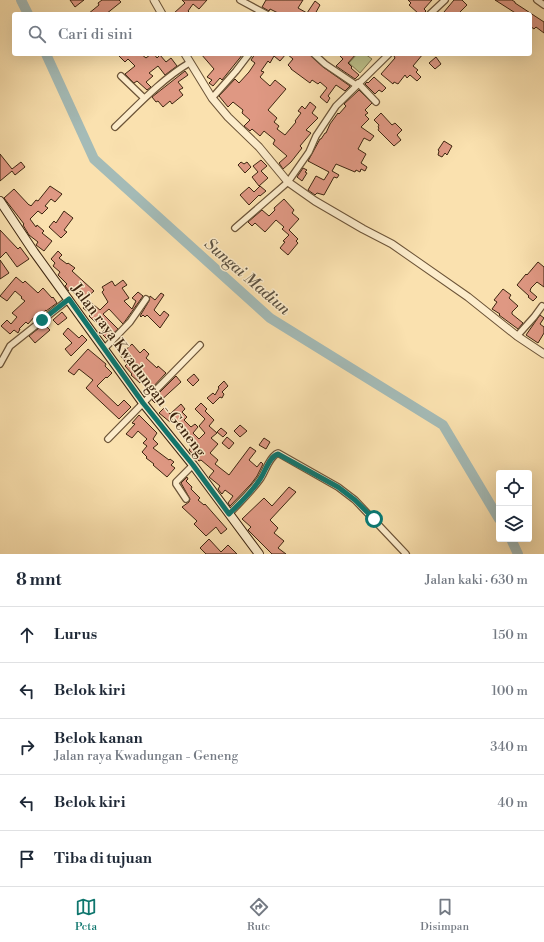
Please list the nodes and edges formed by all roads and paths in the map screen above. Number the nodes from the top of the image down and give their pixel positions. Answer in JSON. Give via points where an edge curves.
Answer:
{"nodes":[{"id":1,"x":154,"y":0,"type":"edge"},
{"id":2,"x":240,"y":0,"type":"edge"},
{"id":3,"x":445,"y":0,"type":"edge"},
{"id":4,"x":537,"y":0,"type":"edge"},
{"id":5,"x":544,"y":5,"type":"edge"},
{"id":6,"x":161,"y":12,"type":"edge"},
{"id":7,"x":262,"y":12,"type":"edge"},
{"id":8,"x":432,"y":12,"type":"edge"},
{"id":9,"x":186,"y":56,"type":"edge"},
{"id":10,"x":247,"y":56,"type":"edge"},
{"id":11,"x":316,"y":56,"type":"edge"},
{"id":12,"x":387,"y":56,"type":"edge"},
{"id":13,"x":190,"y":63,"type":"junction"},
{"id":14,"x":121,"y":76,"type":"dead end"},
{"id":15,"x":357,"y":84,"type":"junction"},
{"id":16,"x":144,"y":98,"type":"junction"},
{"id":17,"x":212,"y":98,"type":"junction"},
{"id":18,"x":376,"y":102,"type":"dead end"},
{"id":19,"x":115,"y":127,"type":"dead end"},
{"id":20,"x":288,"y":182,"type":"junction"},
{"id":21,"x":1,"y":206,"type":"edge"},
{"id":22,"x":235,"y":228,"type":"dead end"},
{"id":23,"x":69,"y":299,"type":"junction"},
{"id":24,"x":146,"y":299,"type":"dead end"},
{"id":25,"x":542,"y":306,"type":"dead end"},
{"id":26,"x":517,"y":336,"type":"junction"},
{"id":27,"x":200,"y":345,"type":"dead end"},
{"id":28,"x":104,"y":349,"type":"junction"},
{"id":29,"x":544,"y":354,"type":"edge"},
{"id":30,"x":0,"y":364,"type":"edge"},
{"id":31,"x":143,"y":403,"type":"junction"},
{"id":32,"x":108,"y":439,"type":"dead end"},
{"id":33,"x":193,"y":465,"type":"junction"},
{"id":34,"x":186,"y":499,"type":"dead end"},
{"id":35,"x":229,"y":514,"type":"junction"},
{"id":36,"x":259,"y":554,"type":"edge"},
{"id":37,"x":406,"y":554,"type":"edge"}],
"edges":[{"from":1,"to":6,"type":"street"},
{"from":2,"to":7,"type":"street"},
{"from":3,"to":8,"type":"street"},
{"from":4,"to":5,"type":"street"},
{"from":9,"to":13,"type":"street"},
{"from":10,"to":17,"type":"street"},
{"from":11,"to":15,"type":"street"},
{"from":12,"to":15,"type":"street"},
{"from":13,"to":16,"type":"street","via":[[167,77]]},
{"from":13,"to":17,"type":"street"},
{"from":14,"to":16,"type":"street"},
{"from":15,"to":18,"type":"street"},
{"from":15,"to":20,"type":"street","via":[[336,106]]},
{"from":16,"to":19,"type":"street"},
{"from":17,"to":20,"type":"street"},
{"from":20,"to":22,"type":"street"},
{"from":20,"to":26,"type":"street","via":[[392,244],[468,297]]},
{"from":21,"to":23,"type":"main road","name":"Jalan raya Kwadungan - Geneng"},
{"from":23,"to":28,"type":"main road","name":"Jalan raya Kwadungan - Geneng"},
{"from":23,"to":30,"type":"street","via":[[10,346]]},
{"from":24,"to":28,"type":"street","via":[[130,322]]},
{"from":25,"to":26,"type":"street"},
{"from":26,"to":29,"type":"street"},
{"from":27,"to":31,"type":"street"},
{"from":28,"to":31,"type":"main road","name":"Jalan raya Kwadungan - Geneng"},
{"from":31,"to":32,"type":"street"},
{"from":31,"to":33,"type":"main road","name":"Jalan raya Kwadungan - Geneng"},
{"from":33,"to":34,"type":"street","via":[[176,482]]},
{"from":33,"to":35,"type":"main road","name":"Jalan raya Kwadungan - Geneng"},
{"from":35,"to":36,"type":"main road","name":"Jalan raya Kwadungan - Geneng"},
{"from":35,"to":37,"type":"street","via":[[247,496],[262,477],[272,458],[278,454],[338,487],[355,500]]}]}
